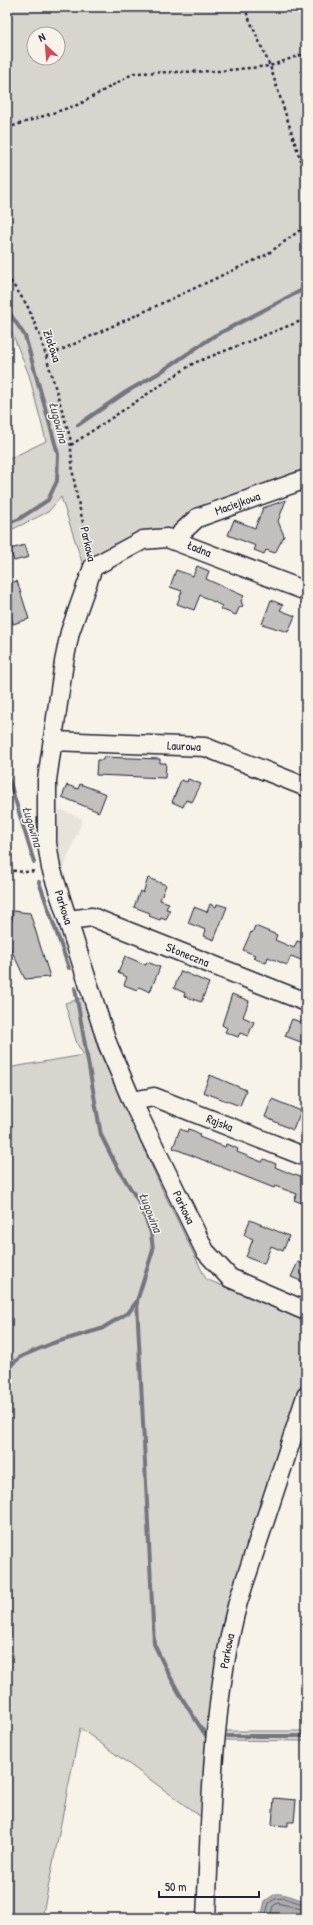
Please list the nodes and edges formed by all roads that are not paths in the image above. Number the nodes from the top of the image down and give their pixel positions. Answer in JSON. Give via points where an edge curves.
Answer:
{"nodes":[{"id":1,"x":306,"y":479,"type":"edge"},
{"id":2,"x":178,"y":540,"type":"junction"},
{"id":3,"x":93,"y":567,"type":"joint"},
{"id":4,"x":306,"y":591,"type":"edge"},
{"id":5,"x":53,"y":741,"type":"junction"},
{"id":6,"x":306,"y":787,"type":"edge"},
{"id":7,"x":68,"y":920,"type":"junction"},
{"id":8,"x":306,"y":1002,"type":"edge"},
{"id":9,"x":132,"y":1101,"type":"junction"},
{"id":10,"x":306,"y":1157,"type":"edge"},
{"id":11,"x":306,"y":1311,"type":"edge"},
{"id":12,"x":306,"y":1396,"type":"edge"},
{"id":13,"x":206,"y":1918,"type":"edge"}],
"edges":[{"from":1,"to":2,"type":"street","name":"Maciejkowa","via":[[197,518],[182,532]]},
{"from":2,"to":3,"type":"street","name":"Ładna","via":[[143,540]]},
{"from":2,"to":4,"type":"street","name":"Ładna"},
{"from":3,"to":5,"type":"street","name":"Parkowa","via":[[70,632]]},
{"from":5,"to":6,"type":"street","name":"Laurowa","via":[[205,747]]},
{"from":5,"to":7,"type":"street","name":"Parkowa","via":[[47,780],[47,843],[51,868]]},
{"from":7,"to":8,"type":"street","name":"Słoneczna","via":[[92,917]]},
{"from":7,"to":9,"type":"street","name":"Parkowa","via":[[101,1027]]},
{"from":9,"to":10,"type":"street","name":"Rajska","via":[[154,1097]]},
{"from":9,"to":11,"type":"street","name":"Parkowa","via":[[205,1251],[217,1266],[230,1278]]},
{"from":12,"to":13,"type":"street","name":"Parkowa","via":[[229,1635],[212,1786]]}]}
